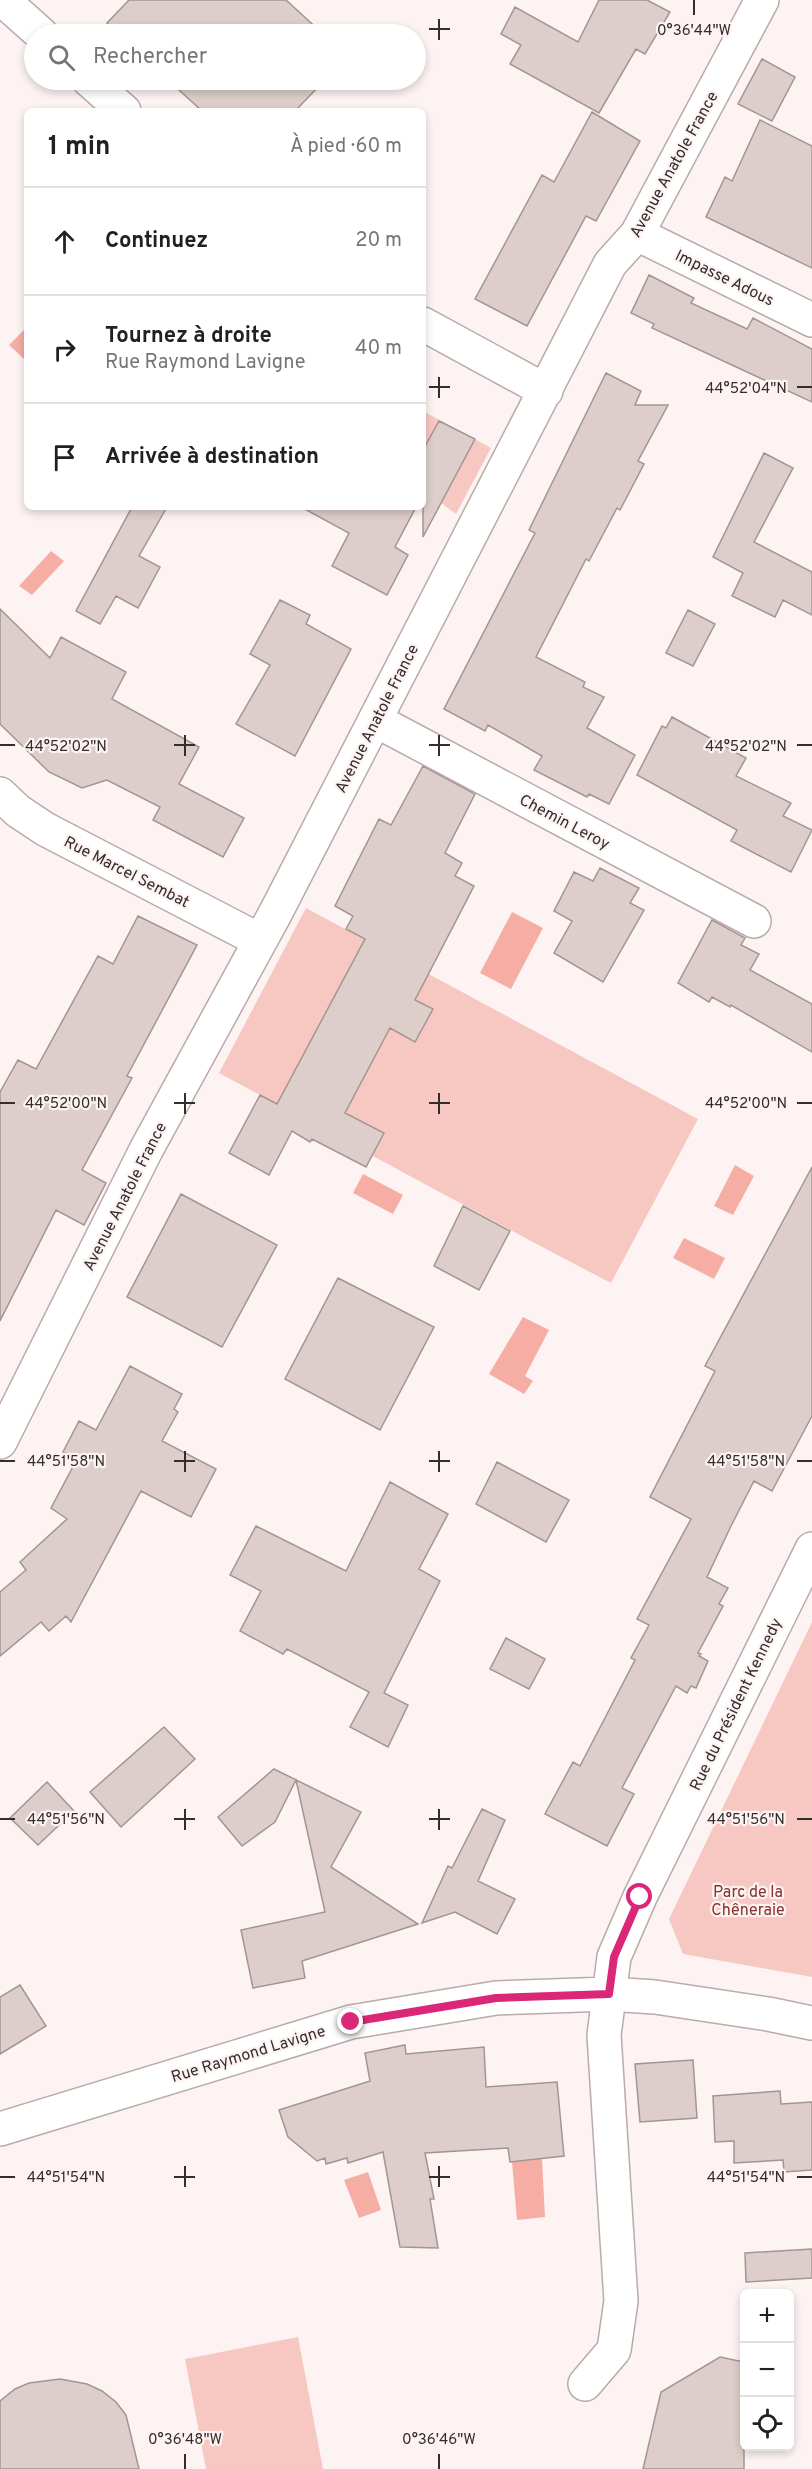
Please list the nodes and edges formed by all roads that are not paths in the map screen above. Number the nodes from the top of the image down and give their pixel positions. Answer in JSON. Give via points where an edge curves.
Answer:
{"nodes":[{"id":1,"x":3,"y":0,"type":"edge"},
{"id":2,"x":762,"y":0,"type":"edge"},
{"id":3,"x":30,"y":24,"type":"edge"},
{"id":4,"x":100,"y":90,"type":"edge"},
{"id":5,"x":121,"y":108,"type":"edge"},
{"id":6,"x":637,"y":234,"type":"junction"},
{"id":7,"x":812,"y":320,"type":"edge"},
{"id":8,"x":426,"y":326,"type":"edge"},
{"id":9,"x":546,"y":391,"type":"junction"},
{"id":10,"x":375,"y":720,"type":"junction"},
{"id":11,"x":0,"y":794,"type":"edge"},
{"id":12,"x":754,"y":921,"type":"dead end"},
{"id":13,"x":259,"y":940,"type":"junction"},
{"id":14,"x":0,"y":1442,"type":"edge"},
{"id":15,"x":812,"y":1549,"type":"edge"},
{"id":16,"x":609,"y":1994,"type":"junction"},
{"id":17,"x":812,"y":2023,"type":"edge"},
{"id":18,"x":0,"y":2129,"type":"edge"},
{"id":19,"x":585,"y":2384,"type":"dead end"}],
"edges":[{"from":1,"to":3,"type":"street"},
{"from":2,"to":6,"type":"street","name":"Avenue Anatole France"},
{"from":4,"to":5,"type":"street"},
{"from":6,"to":7,"type":"street","name":"Impasse Adous"},
{"from":6,"to":9,"type":"street","name":"Avenue Anatole France","via":[[610,264]]},
{"from":8,"to":9,"type":"street"},
{"from":9,"to":10,"type":"street","name":"Avenue Anatole France"},
{"from":10,"to":12,"type":"street","name":"Chemin Leroy"},
{"from":10,"to":13,"type":"street","name":"Avenue Anatole France"},
{"from":11,"to":13,"type":"street","name":"Rue Marcel Sembat","via":[[45,829]]},
{"from":13,"to":14,"type":"street","name":"Avenue Anatole France","via":[[146,1150]]},
{"from":15,"to":16,"type":"street","name":"Rue du Président Kennedy","via":[[640,1897],[614,1957]]},
{"from":16,"to":17,"type":"street","name":"Rue Raymond Lavigne","via":[[654,1997]]},
{"from":16,"to":18,"type":"street","name":"Rue Raymond Lavigne","via":[[496,1998],[351,2022]]},
{"from":16,"to":19,"type":"street","via":[[604,2035],[621,2301],[614,2350]]}]}
